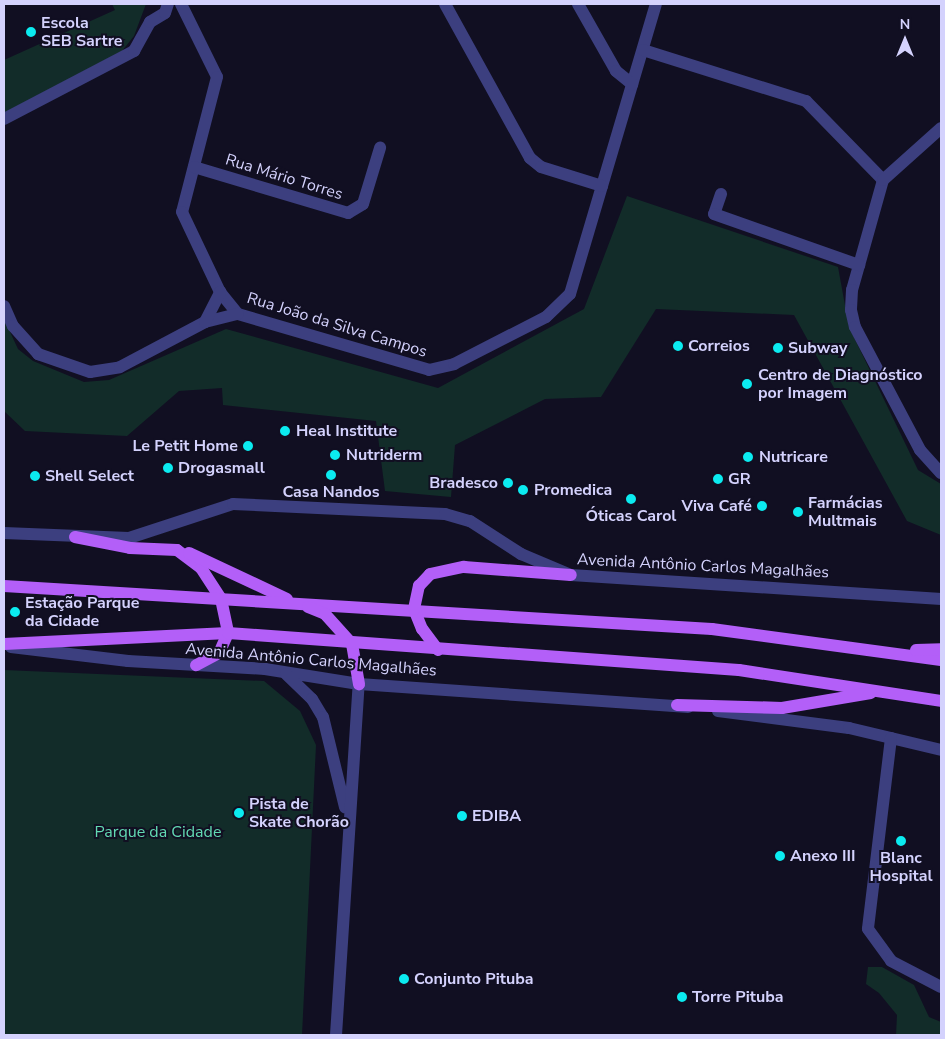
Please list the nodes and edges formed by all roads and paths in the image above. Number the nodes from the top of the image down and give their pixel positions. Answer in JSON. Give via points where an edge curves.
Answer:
{"nodes":[{"id":1,"x":181,"y":4,"type":"edge"},
{"id":2,"x":445,"y":4,"type":"edge"},
{"id":3,"x":578,"y":4,"type":"edge"},
{"id":4,"x":656,"y":4,"type":"edge"},
{"id":5,"x":167,"y":9,"type":"edge"},
{"id":6,"x":188,"y":17,"type":"junction"},
{"id":7,"x":643,"y":50,"type":"junction"},
{"id":8,"x":632,"y":84,"type":"junction"},
{"id":9,"x":4,"y":119,"type":"edge"},
{"id":10,"x":941,"y":128,"type":"edge"},
{"id":11,"x":380,"y":148,"type":"dead end"},
{"id":12,"x":194,"y":167,"type":"junction"},
{"id":13,"x":882,"y":180,"type":"junction"},
{"id":14,"x":602,"y":186,"type":"junction"},
{"id":15,"x":721,"y":194,"type":"dead end"},
{"id":16,"x":859,"y":265,"type":"junction"},
{"id":17,"x":220,"y":292,"type":"junction"},
{"id":18,"x":4,"y":306,"type":"edge"},
{"id":19,"x":238,"y":314,"type":"junction"},
{"id":20,"x":205,"y":322,"type":"junction"},
{"id":21,"x":941,"y":473,"type":"edge"},
{"id":22,"x":4,"y":533,"type":"edge"},
{"id":23,"x":75,"y":537,"type":"junction"},
{"id":24,"x":177,"y":550,"type":"junction"},
{"id":25,"x":571,"y":576,"type":"junction"},
{"id":26,"x":4,"y":586,"type":"edge"},
{"id":27,"x":222,"y":599,"type":"junction"},
{"id":28,"x":941,"y":599,"type":"edge"},
{"id":29,"x":295,"y":602,"type":"junction"},
{"id":30,"x":414,"y":609,"type":"junction"},
{"id":31,"x":228,"y":634,"type":"junction"},
{"id":32,"x":352,"y":644,"type":"junction"},
{"id":33,"x":4,"y":645,"type":"edge"},
{"id":34,"x":941,"y":649,"type":"edge"},
{"id":35,"x":438,"y":650,"type":"junction"},
{"id":36,"x":885,"y":650,"type":"junction"},
{"id":37,"x":941,"y":660,"type":"edge"},
{"id":38,"x":196,"y":665,"type":"junction"},
{"id":39,"x":284,"y":672,"type":"junction"},
{"id":40,"x":359,"y":684,"type":"junction"},
{"id":41,"x":916,"y":694,"type":"junction"},
{"id":42,"x":941,"y":700,"type":"edge"},
{"id":43,"x":677,"y":706,"type":"junction"},
{"id":44,"x":891,"y":738,"type":"junction"},
{"id":45,"x":941,"y":750,"type":"edge"},
{"id":46,"x":347,"y":819,"type":"junction"},
{"id":47,"x":941,"y":987,"type":"edge"},
{"id":48,"x":336,"y":1035,"type":"edge"}],
"edges":[{"from":1,"to":6,"type":"street","name":"Rua João da Silva Campos"},
{"from":2,"to":14,"type":"street","via":[[530,158],[547,169]]},
{"from":3,"to":8,"type":"street","via":[[616,71]]},
{"from":4,"to":7,"type":"street","name":"Rua João da Silva Campos"},
{"from":5,"to":6,"type":"street"},
{"from":5,"to":9,"type":"street","via":[[150,22],[134,51]]},
{"from":6,"to":12,"type":"street","name":"Rua João da Silva Campos","via":[[217,77]]},
{"from":7,"to":8,"type":"street","name":"Rua João da Silva Campos"},
{"from":7,"to":13,"type":"street","via":[[806,101]]},
{"from":8,"to":14,"type":"street","name":"Rua João da Silva Campos"},
{"from":10,"to":13,"type":"street"},
{"from":11,"to":12,"type":"street","name":"Rua Mário Torres","via":[[363,204],[348,213]]},
{"from":12,"to":17,"type":"street","name":"Rua João da Silva Campos","via":[[183,199],[184,224]]},
{"from":13,"to":16,"type":"street"},
{"from":14,"to":19,"type":"street","name":"Rua João da Silva Campos","via":[[573,286],[559,307],[442,369],[416,368]]},
{"from":15,"to":16,"type":"street","via":[[714,214]]},
{"from":16,"to":21,"type":"street","via":[[852,290],[855,327],[920,450]]},
{"from":17,"to":19,"type":"street","name":"Rua João da Silva Campos"},
{"from":17,"to":20,"type":"street"},
{"from":18,"to":20,"type":"street","via":[[13,326],[38,354],[90,372],[120,367]]},
{"from":19,"to":20,"type":"street"},
{"from":22,"to":23,"type":"street","name":"Avenida Antônio Carlos Magalhães"},
{"from":23,"to":24,"type":"main road","via":[[130,548]]},
{"from":23,"to":25,"type":"street","name":"Avenida Antônio Carlos Magalhães","via":[[129,538],[233,504],[445,514],[470,521],[521,554]]},
{"from":24,"to":27,"type":"main road","via":[[201,568]]},
{"from":24,"to":29,"type":"main road"},
{"from":25,"to":28,"type":"street","name":"Avenida Antônio Carlos Magalhães"},
{"from":25,"to":30,"type":"main road","via":[[449,568],[424,579]]},
{"from":26,"to":27,"type":"main road"},
{"from":27,"to":29,"type":"main road"},
{"from":27,"to":31,"type":"main road"},
{"from":29,"to":30,"type":"main road"},
{"from":29,"to":32,"type":"main road","via":[[326,614]]},
{"from":30,"to":35,"type":"main road","via":[[422,629]]},
{"from":30,"to":36,"type":"main road","via":[[712,629]]},
{"from":31,"to":32,"type":"main road","name":"Avenida Antônio Carlos Magalhães"},
{"from":31,"to":33,"type":"main road","name":"Avenida Antônio Carlos Magalhães"},
{"from":31,"to":38,"type":"main road","via":[[219,654]]},
{"from":32,"to":35,"type":"main road","name":"Avenida Antônio Carlos Magalhães"},
{"from":32,"to":40,"type":"main road"},
{"from":33,"to":38,"type":"street","name":"Avenida Antônio Carlos Magalhães"},
{"from":34,"to":36,"type":"main road"},
{"from":35,"to":41,"type":"main road","name":"Avenida Antônio Carlos Magalhães","via":[[739,670]]},
{"from":36,"to":37,"type":"main road"},
{"from":38,"to":39,"type":"street","name":"Avenida Antônio Carlos Magalhães"},
{"from":39,"to":40,"type":"street","name":"Avenida Antônio Carlos Magalhães"},
{"from":39,"to":46,"type":"street","via":[[312,699],[323,717]]},
{"from":40,"to":43,"type":"street","name":"Avenida Antônio Carlos Magalhães"},
{"from":40,"to":46,"type":"street"},
{"from":41,"to":42,"type":"main road","name":"Avenida Antônio Carlos Magalhães"},
{"from":41,"to":43,"type":"main road","via":[[857,693],[782,708]]},
{"from":43,"to":44,"type":"street","name":"Avenida Antônio Carlos Magalhães"},
{"from":44,"to":45,"type":"street","name":"Avenida Antônio Carlos Magalhães"},
{"from":44,"to":47,"type":"street","via":[[868,929],[891,961]]},
{"from":46,"to":48,"type":"street"}]}
